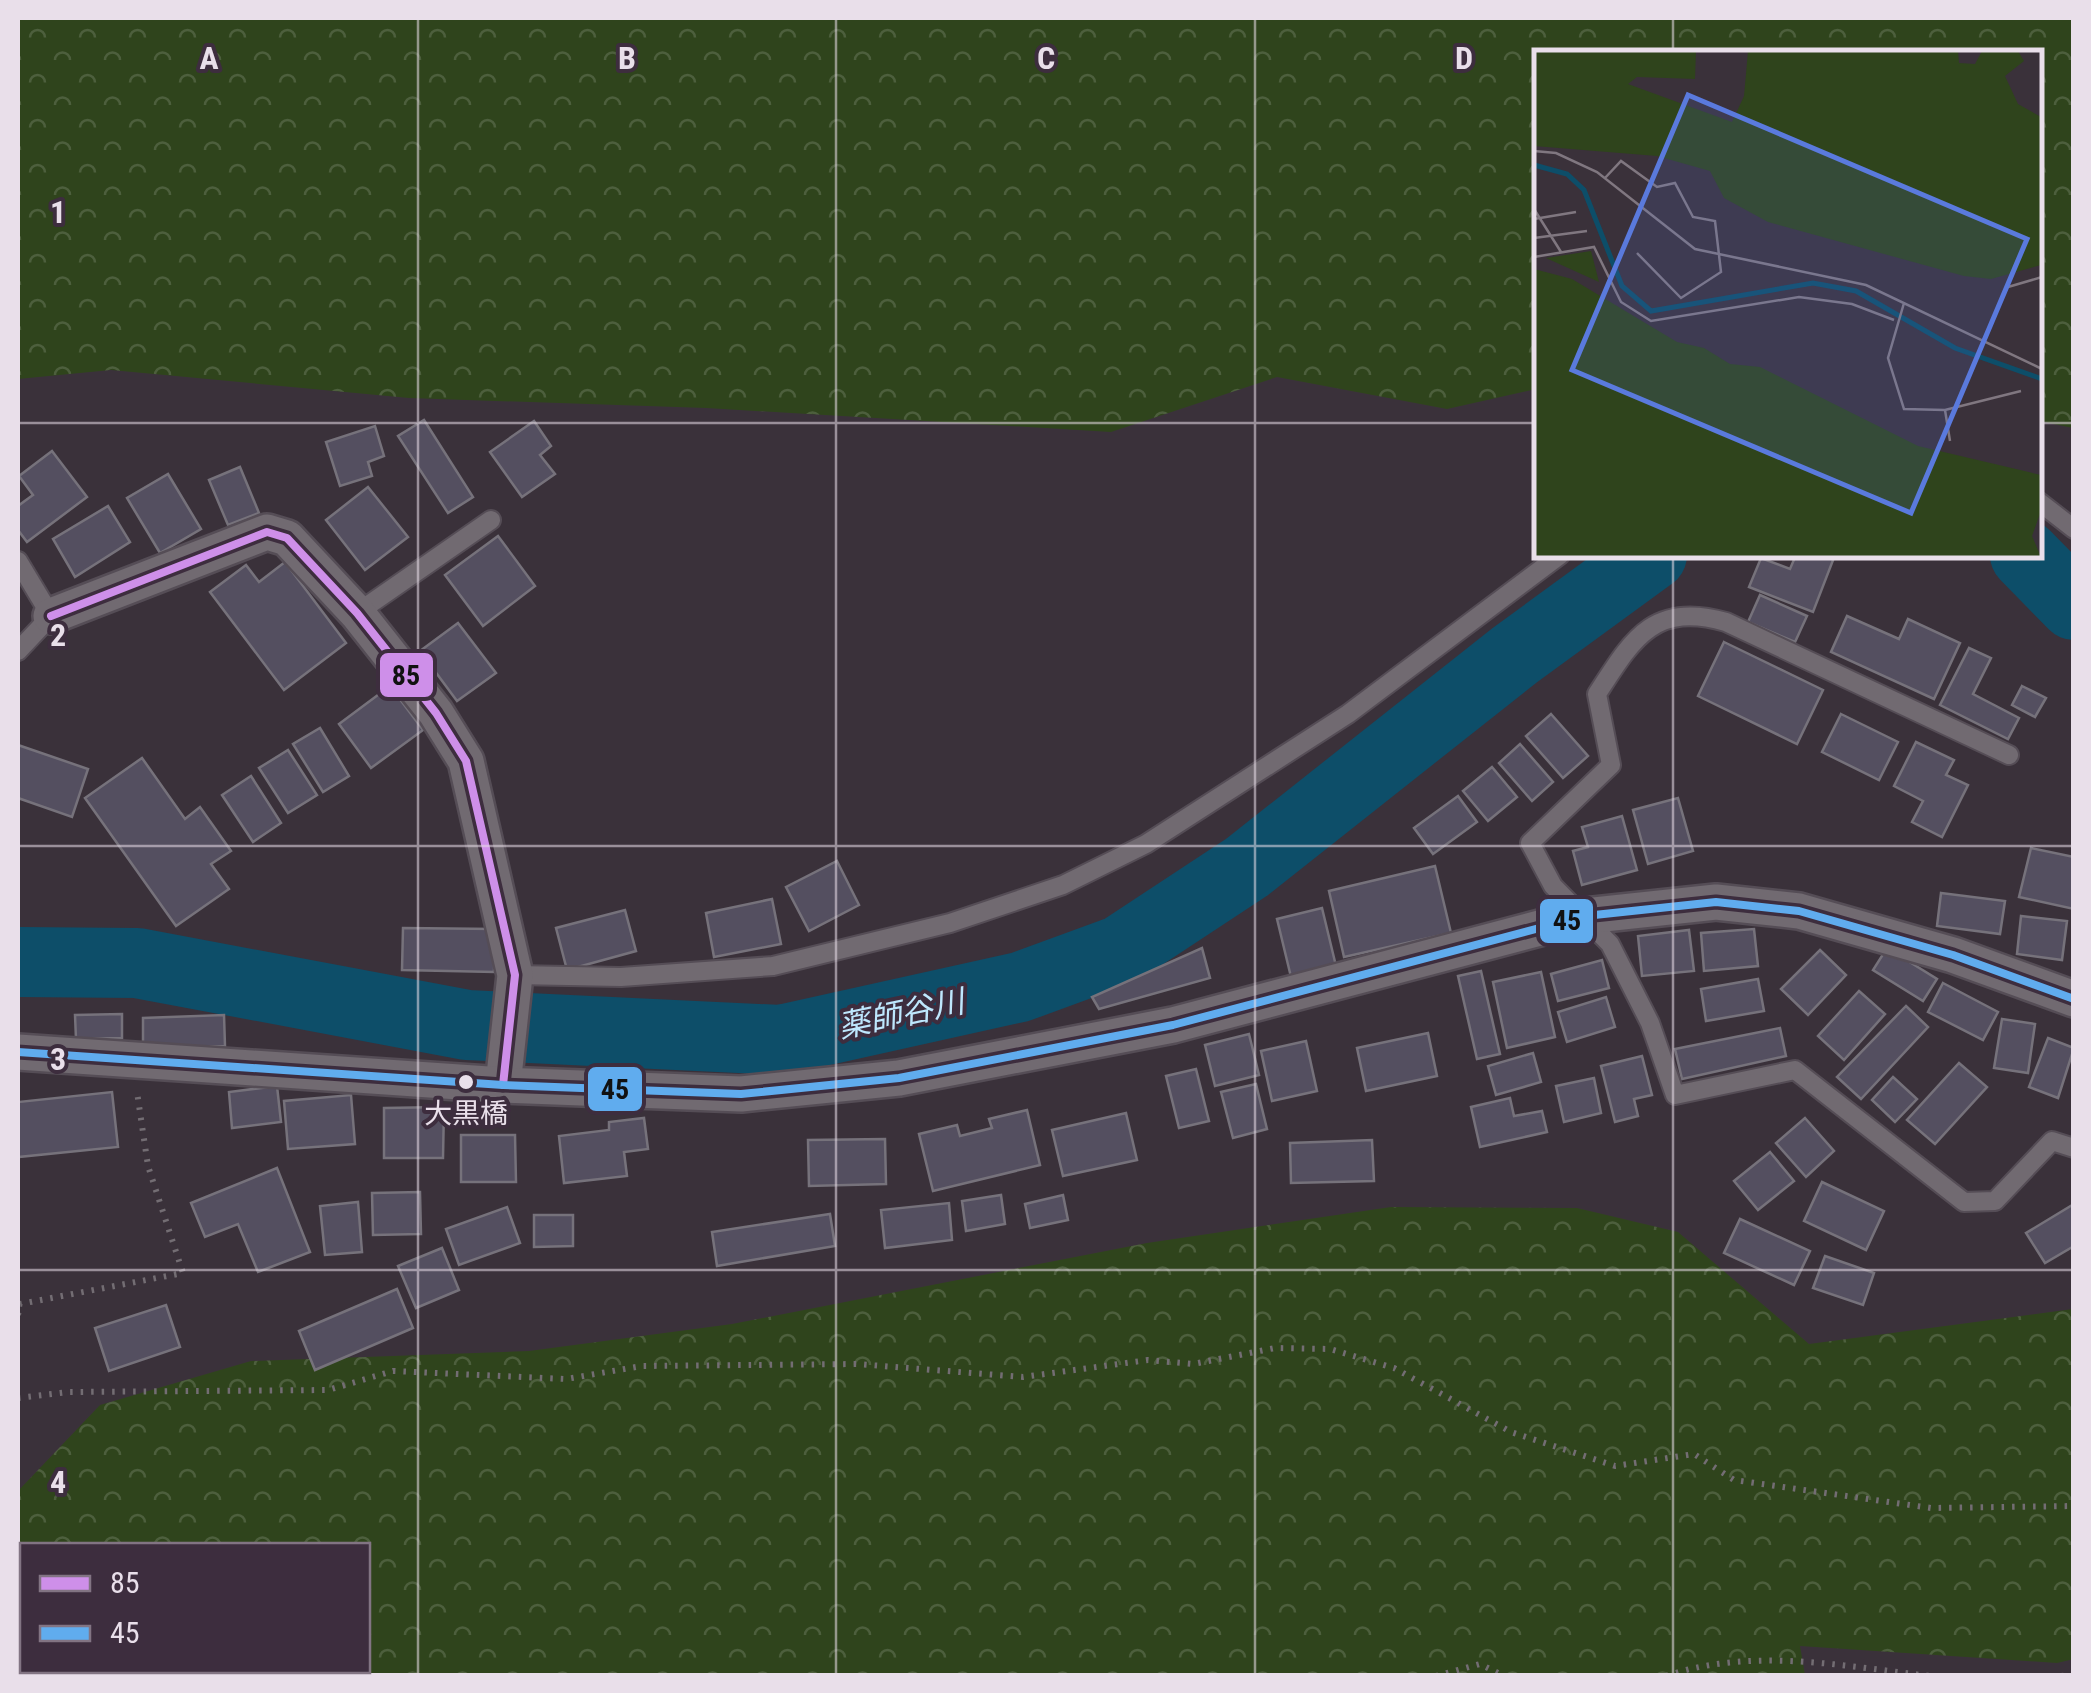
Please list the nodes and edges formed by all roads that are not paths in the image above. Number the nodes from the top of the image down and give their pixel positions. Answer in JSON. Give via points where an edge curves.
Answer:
{"nodes":[{"id":1,"x":2041,"y":503,"type":"edge"},
{"id":2,"x":491,"y":520,"type":"dead end"},
{"id":3,"x":2074,"y":529,"type":"edge"},
{"id":4,"x":1556,"y":558,"type":"edge"},
{"id":5,"x":18,"y":562,"type":"edge"},
{"id":6,"x":357,"y":613,"type":"junction"},
{"id":7,"x":51,"y":616,"type":"junction"},
{"id":8,"x":18,"y":651,"type":"edge"},
{"id":9,"x":2009,"y":755,"type":"dead end"},
{"id":10,"x":1585,"y":916,"type":"junction"},
{"id":11,"x":513,"y":984,"type":"junction"},
{"id":12,"x":2074,"y":999,"type":"edge"},
{"id":13,"x":18,"y":1052,"type":"edge"},
{"id":14,"x":503,"y":1075,"type":"junction"},
{"id":15,"x":2074,"y":1148,"type":"edge"}],
"edges":[{"from":1,"to":3,"type":"lane"},
{"from":2,"to":6,"type":"lane"},
{"from":4,"to":11,"type":"lane","via":[[1348,714],[1146,844],[1063,885],[950,923],[773,966]]},
{"from":5,"to":7,"type":"lane"},
{"from":6,"to":7,"type":"street","via":[[288,538],[266,532]]},
{"from":6,"to":11,"type":"street","via":[[466,761]]},
{"from":7,"to":8,"type":"lane"},
{"from":9,"to":10,"type":"lane","via":[[1726,622],[1681,616],[1638,632],[1597,694],[1611,765],[1530,843],[1553,886]]},
{"from":10,"to":12,"type":"street","via":[[1716,902],[1799,912],[1954,955]]},
{"from":10,"to":14,"type":"street","via":[[1173,1025],[899,1078],[741,1094]]},
{"from":10,"to":15,"type":"lane","via":[[1610,944],[1676,1095],[1795,1070],[1964,1202],[1995,1201],[2052,1141]]},
{"from":11,"to":14,"type":"street"},
{"from":13,"to":14,"type":"street"}]}
